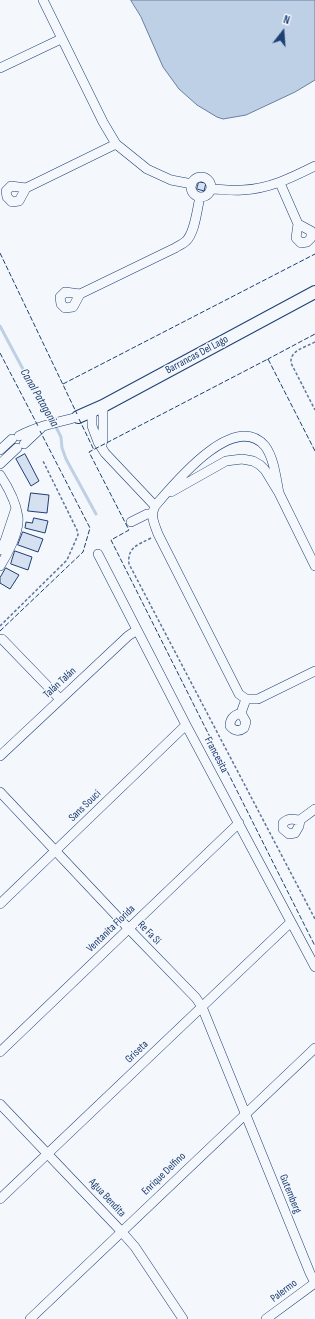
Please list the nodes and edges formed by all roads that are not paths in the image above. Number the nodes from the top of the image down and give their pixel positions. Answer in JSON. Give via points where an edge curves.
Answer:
{"nodes":[{"id":1,"x":43,"y":0,"type":"edge"},
{"id":2,"x":61,"y":39,"type":"junction"},
{"id":3,"x":0,"y":68,"type":"edge"},
{"id":4,"x":116,"y":144,"type":"junction"},
{"id":5,"x":315,"y":166,"type":"edge"},
{"id":6,"x":280,"y":183,"type":"junction"},
{"id":7,"x":192,"y":184,"type":"junction"},
{"id":8,"x":26,"y":188,"type":"dead end"},
{"id":9,"x":212,"y":189,"type":"junction"},
{"id":10,"x":200,"y":197,"type":"junction"},
{"id":11,"x":298,"y":224,"type":"dead end"},
{"id":12,"x":315,"y":292,"type":"edge"},
{"id":13,"x":80,"y":294,"type":"dead end"},
{"id":14,"x":97,"y":409,"type":"junction"},
{"id":15,"x":74,"y":418,"type":"joint"},
{"id":16,"x":18,"y":442,"type":"junction"},
{"id":17,"x":0,"y":450,"type":"edge"},
{"id":18,"x":0,"y":464,"type":"edge"},
{"id":19,"x":0,"y":475,"type":"edge"},
{"id":20,"x":279,"y":493,"type":"junction"},
{"id":21,"x":163,"y":497,"type":"junction"},
{"id":22,"x":16,"y":508,"type":"junction"},
{"id":23,"x":154,"y":510,"type":"junction"},
{"id":24,"x":132,"y":522,"type":"dead end"},
{"id":25,"x":0,"y":550,"type":"edge"},
{"id":26,"x":98,"y":554,"type":"dead end"},
{"id":27,"x":0,"y":566,"type":"edge"},
{"id":28,"x":315,"y":566,"type":"edge"},
{"id":29,"x":138,"y":630,"type":"junction"},
{"id":30,"x":2,"y":639,"type":"dead end"},
{"id":31,"x":315,"y":670,"type":"edge"},
{"id":32,"x":60,"y":699,"type":"junction"},
{"id":33,"x":246,"y":699,"type":"junction"},
{"id":34,"x":241,"y":713,"type":"dead end"},
{"id":35,"x":186,"y":725,"type":"junction"},
{"id":36,"x":0,"y":756,"type":"edge"},
{"id":37,"x":0,"y":792,"type":"edge"},
{"id":38,"x":315,"y":809,"type":"edge"},
{"id":39,"x":300,"y":820,"type":"dead end"},
{"id":40,"x":239,"y":823,"type":"junction"},
{"id":41,"x":56,"y":850,"type":"junction"},
{"id":42,"x":0,"y":904,"type":"edge"},
{"id":43,"x":291,"y":922,"type":"junction"},
{"id":44,"x":129,"y":929,"type":"junction"},
{"id":45,"x":315,"y":967,"type":"edge"},
{"id":46,"x":202,"y":1007,"type":"junction"},
{"id":47,"x":315,"y":1048,"type":"edge"},
{"id":48,"x":0,"y":1052,"type":"edge"},
{"id":49,"x":0,"y":1104,"type":"edge"},
{"id":50,"x":245,"y":1114,"type":"junction"},
{"id":51,"x":48,"y":1154,"type":"junction"},
{"id":52,"x":0,"y":1199,"type":"edge"},
{"id":53,"x":121,"y":1231,"type":"junction"},
{"id":54,"x":315,"y":1283,"type":"edge"},
{"id":55,"x":30,"y":1319,"type":"edge"},
{"id":56,"x":183,"y":1319,"type":"edge"},
{"id":57,"x":266,"y":1319,"type":"edge"}],
"edges":[{"from":1,"to":2,"type":"street"},
{"from":2,"to":3,"type":"street"},
{"from":2,"to":4,"type":"street","via":[[102,122]]},
{"from":4,"to":7,"type":"street","via":[[147,169],[171,180]]},
{"from":4,"to":8,"type":"street"},
{"from":5,"to":6,"type":"street"},
{"from":6,"to":9,"type":"street","via":[[242,191]]},
{"from":6,"to":11,"type":"street"},
{"from":7,"to":9,"type":"street","via":[[195,179],[202,177],[208,179]]},
{"from":7,"to":10,"type":"street","via":[[192,191]]},
{"from":9,"to":10,"type":"street","via":[[206,196]]},
{"from":10,"to":13,"type":"street","via":[[191,234],[186,240],[175,248]]},
{"from":12,"to":14,"type":"street","name":"Barrancas Del Lago"},
{"from":14,"to":15,"type":"street","name":"Barrancas Del Lago"},
{"from":14,"to":23,"type":"street","via":[[92,426],[98,442]]},
{"from":15,"to":16,"type":"street","via":[[45,425]]},
{"from":16,"to":17,"type":"street"},
{"from":16,"to":18,"type":"street"},
{"from":19,"to":22,"type":"street"},
{"from":20,"to":21,"type":"street","via":[[260,464],[242,459],[226,461]]},
{"from":20,"to":21,"type":"street","via":[[271,458],[265,447],[258,440],[238,437],[228,440],[204,456]]},
{"from":20,"to":28,"type":"street"},
{"from":21,"to":23,"type":"street"},
{"from":22,"to":25,"type":"street"},
{"from":22,"to":27,"type":"street","via":[[18,526]]},
{"from":23,"to":24,"type":"street"},
{"from":23,"to":33,"type":"street","via":[[152,519],[158,534],[239,694]]},
{"from":26,"to":29,"type":"street","name":"Francesita"},
{"from":29,"to":32,"type":"street","name":"Talán Talán","via":[[128,636]]},
{"from":29,"to":35,"type":"street","name":"Francesita"},
{"from":30,"to":32,"type":"street"},
{"from":31,"to":33,"type":"street","via":[[258,699]]},
{"from":32,"to":36,"type":"street","name":"Talán Talán"},
{"from":33,"to":34,"type":"street"},
{"from":35,"to":40,"type":"street","name":"Francesita"},
{"from":35,"to":41,"type":"street","name":"Sans Souci"},
{"from":37,"to":41,"type":"street","name":"Re Fa Si"},
{"from":38,"to":39,"type":"street"},
{"from":40,"to":43,"type":"street","name":"Francesita"},
{"from":40,"to":44,"type":"street","name":"Ventanita Florida"},
{"from":41,"to":42,"type":"street","name":"Sans Souci"},
{"from":41,"to":44,"type":"street","name":"Re Fa Si"},
{"from":43,"to":45,"type":"street","name":"Francesita"},
{"from":43,"to":46,"type":"street","name":"Griseta"},
{"from":44,"to":46,"type":"street","name":"Re Fa Si"},
{"from":44,"to":48,"type":"street","name":"Ventanita Florida"},
{"from":46,"to":50,"type":"street","name":"Re Fa Si"},
{"from":46,"to":51,"type":"street","name":"Griseta"},
{"from":47,"to":50,"type":"street","name":"Enrique Delfino"},
{"from":49,"to":51,"type":"street","name":"Agua Bendita"},
{"from":50,"to":53,"type":"street","name":"Enrique Delfino"},
{"from":50,"to":54,"type":"street","name":"Gutemberg"},
{"from":51,"to":52,"type":"street","name":"Griseta"},
{"from":51,"to":53,"type":"street","name":"Agua Bendita"},
{"from":53,"to":55,"type":"street","name":"Enrique Delfino"},
{"from":53,"to":56,"type":"street","name":"Agua Bendita"},
{"from":54,"to":57,"type":"street","name":"Palermo"}]}
